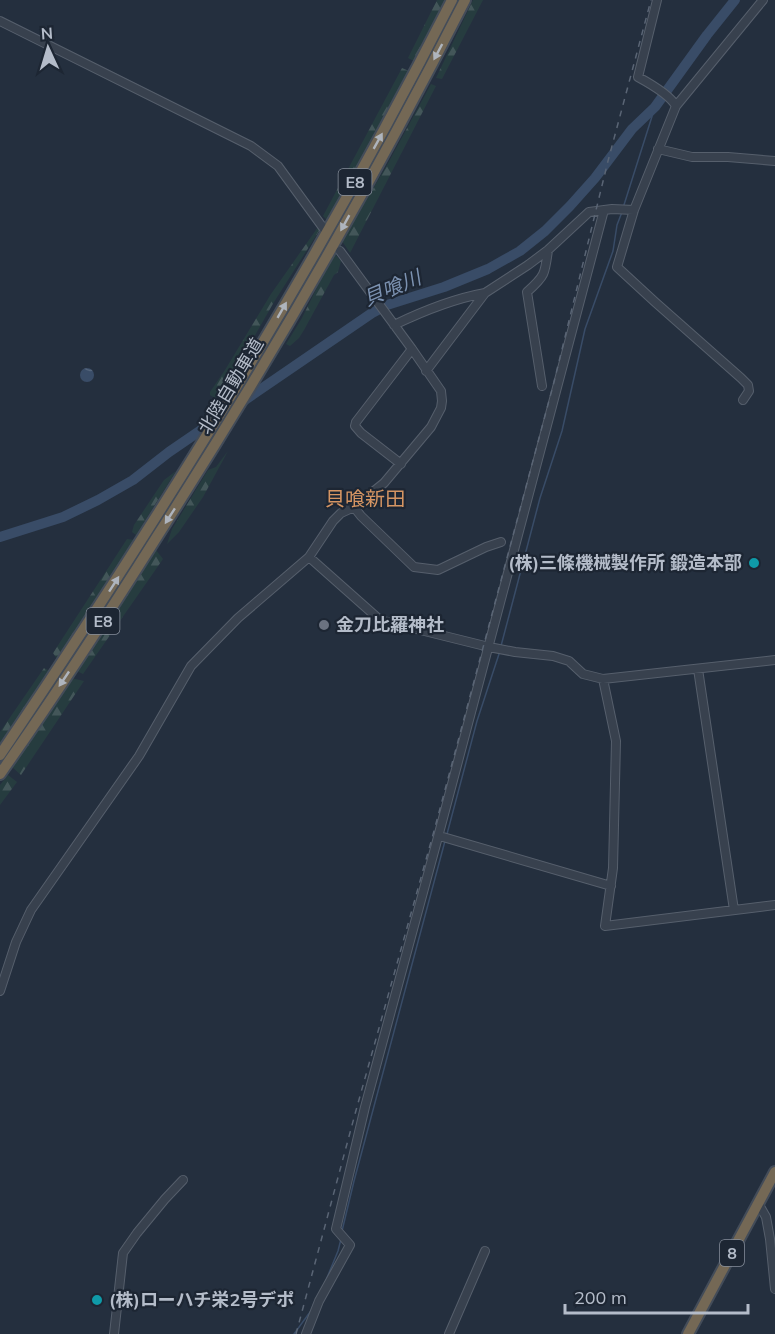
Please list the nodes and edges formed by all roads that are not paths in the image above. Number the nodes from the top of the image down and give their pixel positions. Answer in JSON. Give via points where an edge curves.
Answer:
{"nodes":[{"id":1,"x":452,"y":0,"type":"edge"},
{"id":2,"x":465,"y":0,"type":"edge"},
{"id":3,"x":657,"y":0,"type":"edge"},
{"id":4,"x":763,"y":0,"type":"edge"},
{"id":5,"x":0,"y":21,"type":"edge"},
{"id":6,"x":674,"y":104,"type":"junction"},
{"id":7,"x":658,"y":149,"type":"junction"},
{"id":8,"x":775,"y":161,"type":"edge"},
{"id":9,"x":608,"y":210,"type":"junction"},
{"id":10,"x":632,"y":210,"type":"junction"},
{"id":11,"x":324,"y":229,"type":"dead end"},
{"id":12,"x":548,"y":250,"type":"junction"},
{"id":13,"x":340,"y":251,"type":"dead end"},
{"id":14,"x":484,"y":293,"type":"junction"},
{"id":15,"x":393,"y":324,"type":"junction"},
{"id":16,"x":412,"y":349,"type":"junction"},
{"id":17,"x":426,"y":371,"type":"junction"},
{"id":18,"x":542,"y":386,"type":"dead end"},
{"id":19,"x":743,"y":400,"type":"dead end"},
{"id":20,"x":401,"y":464,"type":"junction"},
{"id":21,"x":354,"y":507,"type":"junction"},
{"id":22,"x":501,"y":542,"type":"dead end"},
{"id":23,"x":309,"y":557,"type":"junction"},
{"id":24,"x":489,"y":647,"type":"junction"},
{"id":25,"x":775,"y":660,"type":"edge"},
{"id":26,"x":698,"y":669,"type":"junction"},
{"id":27,"x":603,"y":679,"type":"junction"},
{"id":28,"x":0,"y":755,"type":"edge"},
{"id":29,"x":0,"y":774,"type":"edge"},
{"id":30,"x":441,"y":837,"type":"junction"},
{"id":31,"x":611,"y":886,"type":"junction"},
{"id":32,"x":775,"y":905,"type":"edge"},
{"id":33,"x":734,"y":910,"type":"junction"},
{"id":34,"x":0,"y":992,"type":"edge"},
{"id":35,"x":775,"y":1172,"type":"edge"},
{"id":36,"x":183,"y":1180,"type":"dead end"},
{"id":37,"x":758,"y":1203,"type":"junction"},
{"id":38,"x":485,"y":1251,"type":"dead end"},
{"id":39,"x":775,"y":1289,"type":"edge"},
{"id":40,"x":114,"y":1334,"type":"edge"},
{"id":41,"x":306,"y":1334,"type":"edge"},
{"id":42,"x":449,"y":1334,"type":"edge"},
{"id":43,"x":688,"y":1334,"type":"edge"}],
"edges":[{"from":28,"to":1,"type":"highway","name":"北陸自動車道","number":"E8","one_way":true,"via":[[179,482],[253,361],[365,166]]},
{"from":2,"to":29,"type":"highway","name":"北陸自動車道","number":"E8","one_way":true,"via":[[274,347],[202,466]]},
{"from":3,"to":6,"type":"street","via":[[638,77]]},
{"from":4,"to":6,"type":"street"},
{"from":5,"to":11,"type":"street","via":[[251,146],[278,166]]},
{"from":6,"to":7,"type":"street"},
{"from":7,"to":8,"type":"street","via":[[692,156]]},
{"from":7,"to":10,"type":"street"},
{"from":9,"to":10,"type":"street"},
{"from":9,"to":12,"type":"street","via":[[589,212]]},
{"from":9,"to":24,"type":"street"},
{"from":10,"to":19,"type":"street","via":[[617,267],[748,385]]},
{"from":12,"to":14,"type":"street"},
{"from":12,"to":18,"type":"street","via":[[542,278],[527,292]]},
{"from":13,"to":15,"type":"street"},
{"from":14,"to":15,"type":"street","via":[[430,308]]},
{"from":14,"to":17,"type":"street"},
{"from":15,"to":16,"type":"street"},
{"from":16,"to":17,"type":"street"},
{"from":16,"to":20,"type":"street","via":[[355,426]]},
{"from":17,"to":20,"type":"street","via":[[441,391],[441,408]]},
{"from":20,"to":21,"type":"street"},
{"from":21,"to":22,"type":"street","via":[[414,567],[438,570]]},
{"from":21,"to":23,"type":"street","via":[[333,521]]},
{"from":23,"to":24,"type":"street","via":[[380,620]]},
{"from":23,"to":34,"type":"street","via":[[190,666],[139,756],[31,910]]},
{"from":24,"to":27,"type":"street","via":[[553,656],[569,661],[583,674]]},
{"from":24,"to":30,"type":"street"},
{"from":25,"to":26,"type":"street"},
{"from":26,"to":27,"type":"street"},
{"from":26,"to":33,"type":"street"},
{"from":27,"to":31,"type":"street","via":[[616,741]]},
{"from":30,"to":31,"type":"street"},
{"from":30,"to":41,"type":"street","via":[[365,1107],[336,1229],[350,1245]]},
{"from":31,"to":33,"type":"street","via":[[606,926]]},
{"from":32,"to":33,"type":"street"},
{"from":35,"to":37,"type":"highway","number":"8"},
{"from":36,"to":40,"type":"street","via":[[123,1253]]},
{"from":37,"to":39,"type":"street","via":[[766,1217]]},
{"from":37,"to":43,"type":"highway","number":"8"},
{"from":38,"to":42,"type":"street"}]}
